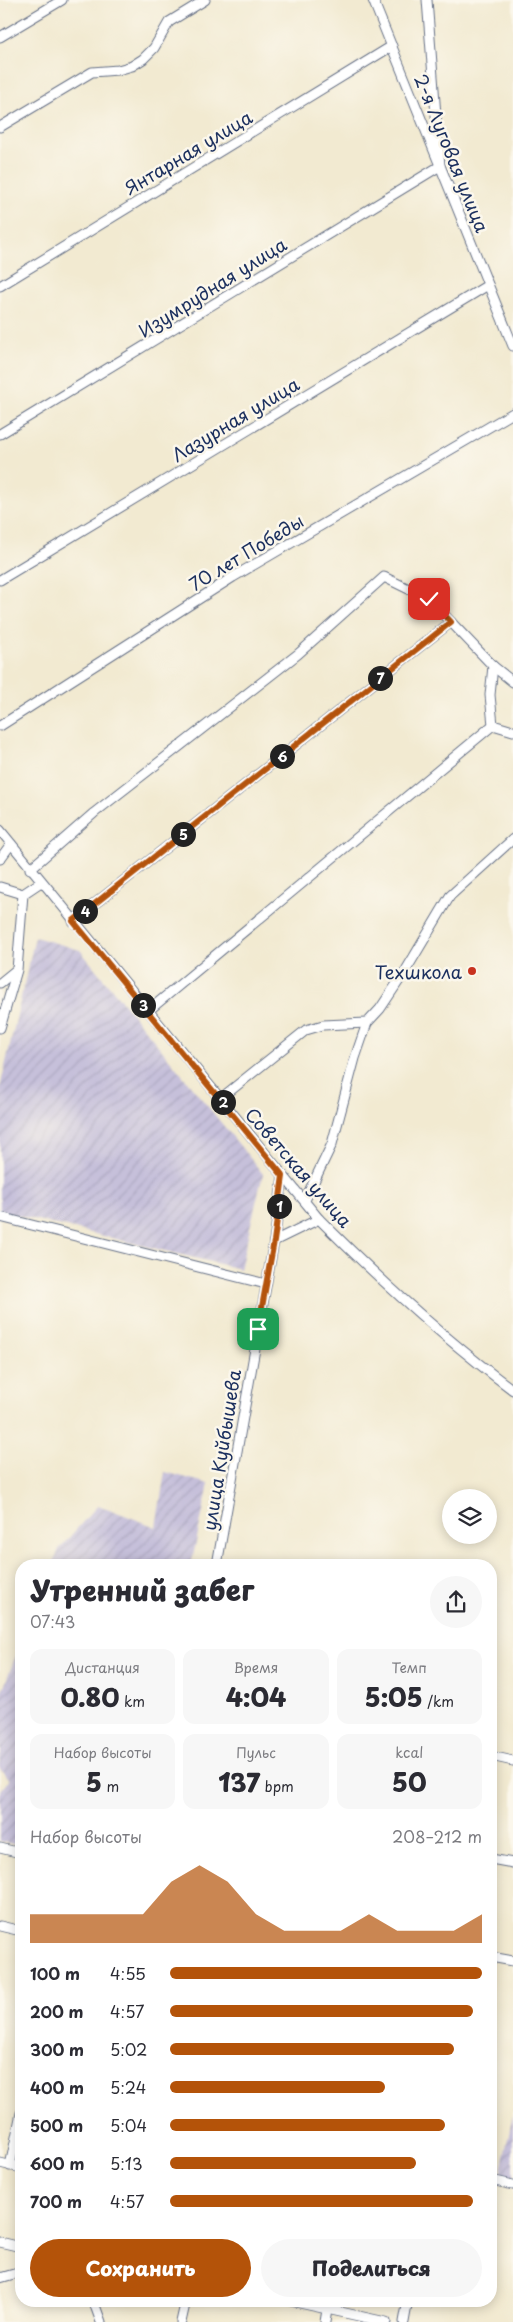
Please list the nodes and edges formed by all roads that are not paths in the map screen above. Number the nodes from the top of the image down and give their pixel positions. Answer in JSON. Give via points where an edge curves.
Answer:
{"nodes":[{"id":1,"x":62,"y":0,"type":"edge"},
{"id":2,"x":205,"y":0,"type":"edge"},
{"id":3,"x":373,"y":0,"type":"edge"},
{"id":4,"x":427,"y":0,"type":"edge"},
{"id":5,"x":0,"y":37,"type":"edge"},
{"id":6,"x":392,"y":46,"type":"junction"},
{"id":7,"x":0,"y":127,"type":"edge"},
{"id":8,"x":440,"y":166,"type":"junction"},
{"id":9,"x":488,"y":285,"type":"junction"},
{"id":10,"x":0,"y":286,"type":"edge"},
{"id":11,"x":513,"y":346,"type":"edge"},
{"id":12,"x":513,"y":413,"type":"edge"},
{"id":13,"x":0,"y":434,"type":"edge"},
{"id":14,"x":0,"y":580,"type":"edge"},
{"id":15,"x":451,"y":622,"type":"junction"},
{"id":16,"x":493,"y":666,"type":"junction"},
{"id":17,"x":513,"y":682,"type":"edge"},
{"id":18,"x":493,"y":725,"type":"junction"},
{"id":19,"x":0,"y":726,"type":"edge"},
{"id":20,"x":513,"y":730,"type":"edge"},
{"id":21,"x":0,"y":830,"type":"edge"},
{"id":22,"x":513,"y":839,"type":"edge"},
{"id":23,"x":11,"y":844,"type":"junction"},
{"id":24,"x":0,"y":859,"type":"edge"},
{"id":25,"x":30,"y":869,"type":"junction"},
{"id":26,"x":41,"y":882,"type":"junction"},
{"id":27,"x":0,"y":887,"type":"edge"},
{"id":28,"x":23,"y":894,"type":"junction"},
{"id":29,"x":73,"y":921,"type":"junction"},
{"id":30,"x":17,"y":970,"type":"junction"},
{"id":31,"x":0,"y":982,"type":"edge"},
{"id":32,"x":148,"y":1011,"type":"junction"},
{"id":33,"x":368,"y":1023,"type":"junction"},
{"id":34,"x":0,"y":1028,"type":"edge"},
{"id":35,"x":220,"y":1099,"type":"junction"},
{"id":36,"x":283,"y":1176,"type":"junction"},
{"id":37,"x":305,"y":1200,"type":"junction"},
{"id":38,"x":0,"y":1217,"type":"edge"},
{"id":39,"x":319,"y":1219,"type":"junction"},
{"id":40,"x":274,"y":1241,"type":"junction"},
{"id":41,"x":266,"y":1284,"type":"junction"},
{"id":42,"x":513,"y":1390,"type":"edge"},
{"id":43,"x":218,"y":1559,"type":"edge"},
{"id":44,"x":497,"y":1757,"type":"edge"},
{"id":45,"x":513,"y":1761,"type":"edge"},
{"id":46,"x":0,"y":1848,"type":"edge"},
{"id":47,"x":15,"y":1852,"type":"edge"},
{"id":48,"x":497,"y":1860,"type":"edge"},
{"id":49,"x":513,"y":1864,"type":"edge"},
{"id":50,"x":0,"y":1926,"type":"edge"},
{"id":51,"x":15,"y":1930,"type":"edge"},
{"id":52,"x":497,"y":1957,"type":"edge"},
{"id":53,"x":513,"y":1961,"type":"edge"},
{"id":54,"x":15,"y":2142,"type":"edge"},
{"id":55,"x":0,"y":2163,"type":"edge"},
{"id":56,"x":10,"y":2166,"type":"junction"},
{"id":57,"x":15,"y":2167,"type":"edge"},
{"id":58,"x":497,"y":2181,"type":"edge"},
{"id":59,"x":513,"y":2185,"type":"edge"},
{"id":60,"x":0,"y":2242,"type":"edge"},
{"id":61,"x":15,"y":2246,"type":"edge"},
{"id":62,"x":15,"y":2274,"type":"edge"},
{"id":63,"x":0,"y":2278,"type":"edge"},
{"id":64,"x":96,"y":2307,"type":"edge"},
{"id":65,"x":184,"y":2307,"type":"edge"},
{"id":66,"x":316,"y":2307,"type":"edge"},
{"id":67,"x":407,"y":2307,"type":"edge"},
{"id":68,"x":327,"y":2310,"type":"junction"},
{"id":69,"x":101,"y":2322,"type":"edge"},
{"id":70,"x":181,"y":2322,"type":"edge"},
{"id":71,"x":326,"y":2322,"type":"edge"},
{"id":72,"x":386,"y":2322,"type":"edge"},
{"id":73,"x":404,"y":2322,"type":"edge"}],
"edges":[{"from":1,"to":5,"type":"street"},
{"from":2,"to":7,"type":"street","via":[[169,22],[154,48],[132,66],[92,72]]},
{"from":3,"to":6,"type":"street","name":"2-я Луговая улица"},
{"from":4,"to":8,"type":"street"},
{"from":6,"to":8,"type":"street","name":"2-я Луговая улица"},
{"from":6,"to":10,"type":"street","name":"Янтарная улица"},
{"from":8,"to":9,"type":"street","name":"2-я Луговая улица"},
{"from":8,"to":13,"type":"street","name":"Изумрудная улица"},
{"from":9,"to":11,"type":"street","name":"2-я Луговая улица"},
{"from":9,"to":14,"type":"street","name":"Лазурная улица"},
{"from":12,"to":19,"type":"street","name":"70 лет Победы","via":[[233,577]]},
{"from":15,"to":16,"type":"street"},
{"from":15,"to":25,"type":"street","via":[[429,599],[384,577],[298,654],[94,813]]},
{"from":15,"to":29,"type":"street"},
{"from":16,"to":17,"type":"street"},
{"from":16,"to":18,"type":"street","via":[[490,695]]},
{"from":18,"to":20,"type":"street"},
{"from":18,"to":32,"type":"street"},
{"from":21,"to":23,"type":"street","name":"Советская улица"},
{"from":22,"to":33,"type":"street","via":[[450,896],[406,970]]},
{"from":23,"to":24,"type":"street"},
{"from":23,"to":25,"type":"street","name":"Советская улица"},
{"from":25,"to":26,"type":"street","name":"Советская улица"},
{"from":26,"to":28,"type":"street"},
{"from":26,"to":29,"type":"street","name":"Советская улица"},
{"from":27,"to":28,"type":"street"},
{"from":28,"to":30,"type":"street"},
{"from":29,"to":32,"type":"street","name":"Советская улица"},
{"from":30,"to":31,"type":"street"},
{"from":30,"to":34,"type":"street"},
{"from":32,"to":35,"type":"street","name":"Советская улица"},
{"from":33,"to":35,"type":"street","via":[[323,1025],[306,1030]]},
{"from":33,"to":37,"type":"street","via":[[332,1144]]},
{"from":35,"to":36,"type":"street","name":"Советская улица"},
{"from":36,"to":37,"type":"street","name":"Советская улица"},
{"from":36,"to":40,"type":"street","name":"улица Куйбышева"},
{"from":37,"to":39,"type":"street","name":"Советская улица"},
{"from":38,"to":41,"type":"street"},
{"from":39,"to":40,"type":"street"},
{"from":39,"to":42,"type":"street","name":"Советская улица","via":[[378,1278],[461,1352]]},
{"from":40,"to":41,"type":"street","name":"улица Куйбышева"},
{"from":41,"to":43,"type":"street","name":"улица Куйбышева"},
{"from":44,"to":45,"type":"street"},
{"from":46,"to":47,"type":"street"},
{"from":48,"to":49,"type":"street"},
{"from":50,"to":51,"type":"street"},
{"from":52,"to":53,"type":"street"},
{"from":54,"to":56,"type":"street"},
{"from":55,"to":56,"type":"street"},
{"from":56,"to":57,"type":"street"},
{"from":58,"to":59,"type":"street"},
{"from":60,"to":61,"type":"street"},
{"from":62,"to":63,"type":"street"},
{"from":64,"to":69,"type":"street"},
{"from":65,"to":70,"type":"street"},
{"from":66,"to":68,"type":"street"},
{"from":67,"to":73,"type":"street"},
{"from":68,"to":71,"type":"street"},
{"from":68,"to":72,"type":"street"}]}
